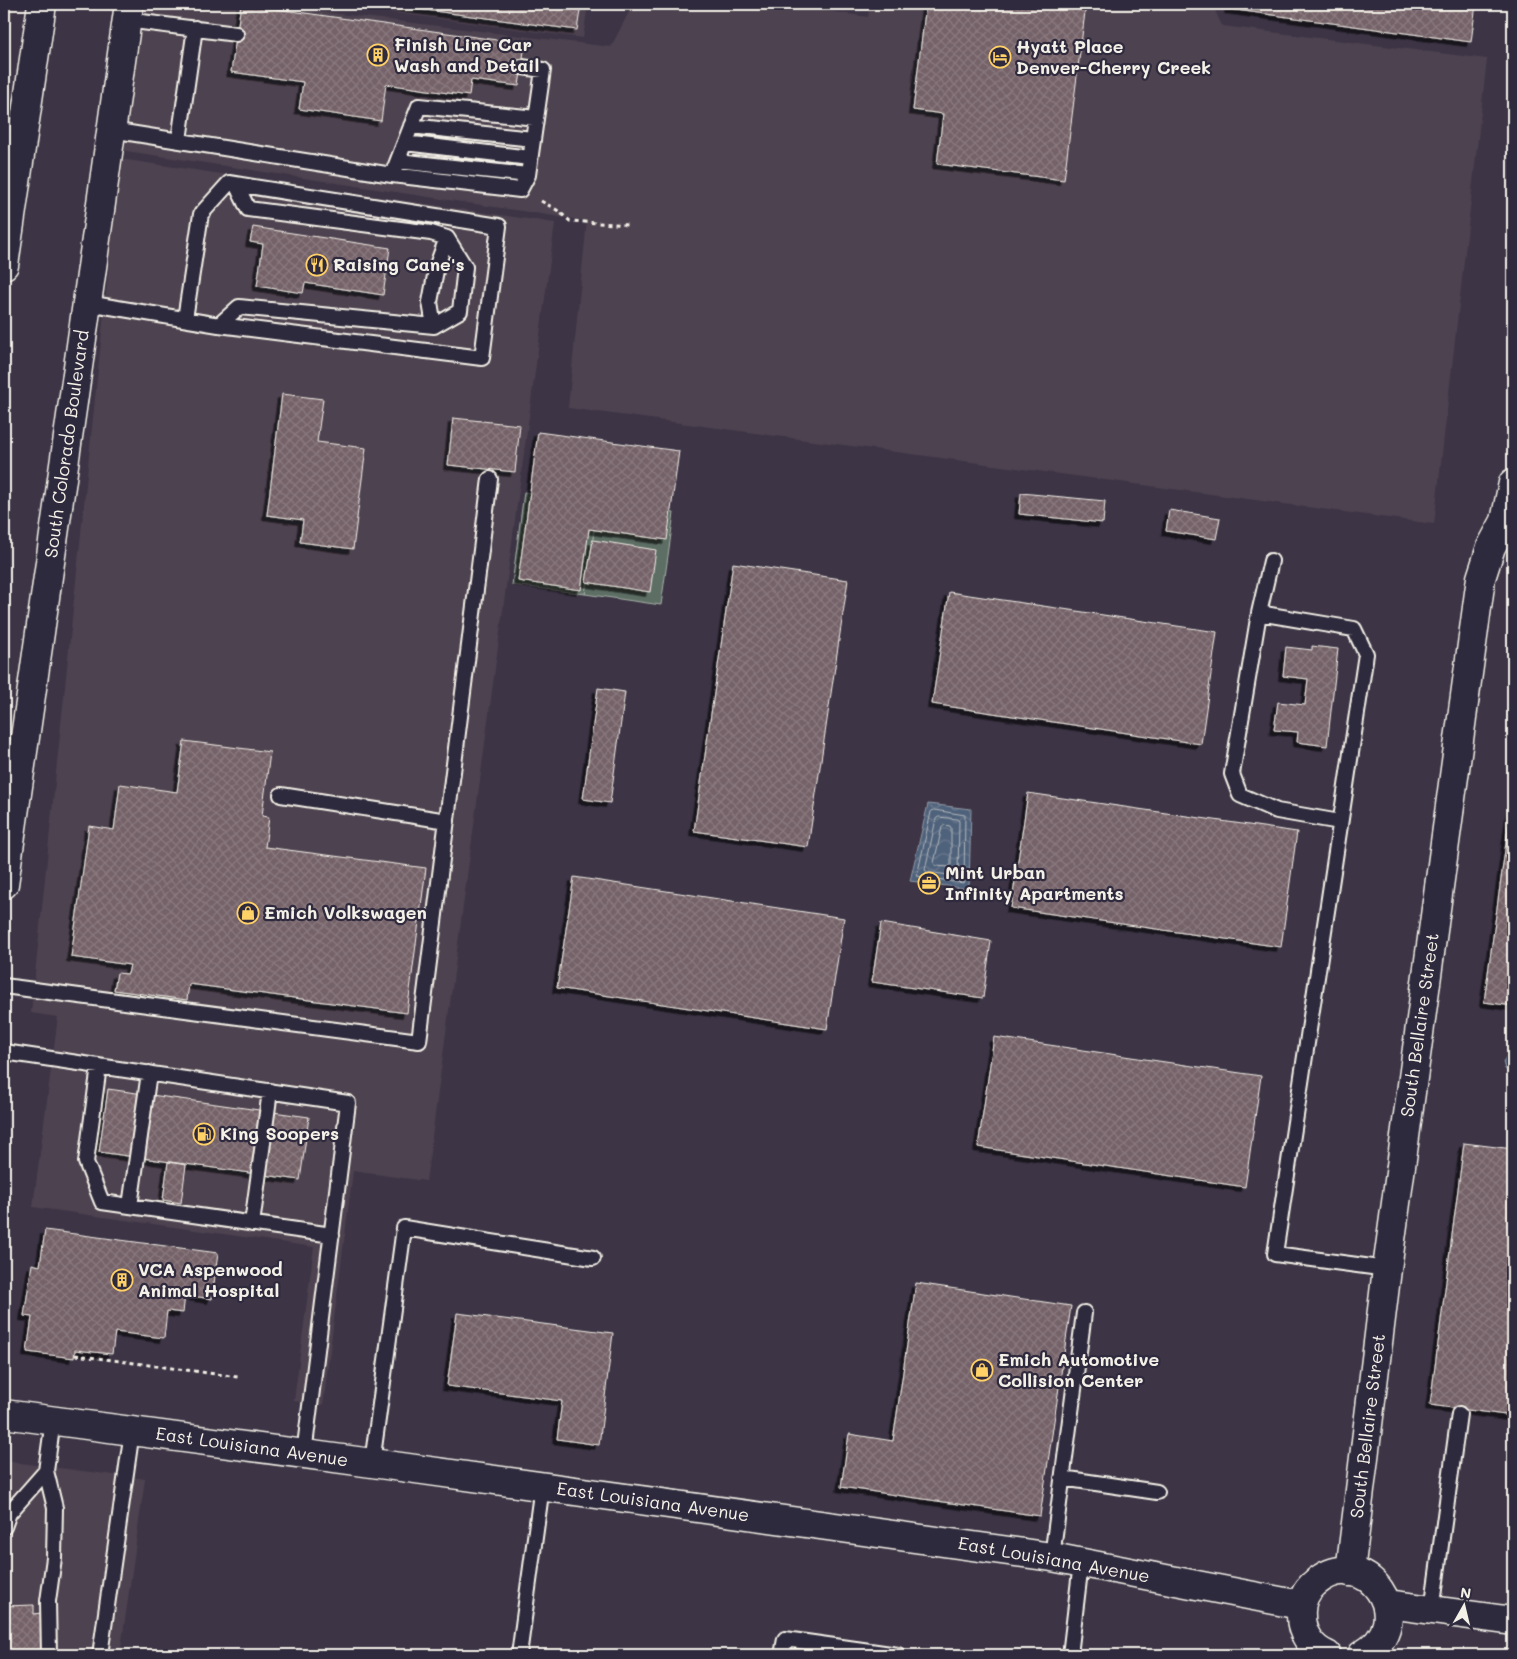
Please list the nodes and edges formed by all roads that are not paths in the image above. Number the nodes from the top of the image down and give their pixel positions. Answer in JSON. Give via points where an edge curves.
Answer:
{"nodes":[{"id":1,"x":42,"y":4,"type":"edge"},
{"id":2,"x":127,"y":12,"type":"edge"},
{"id":3,"x":195,"y":28,"type":"junction"},
{"id":4,"x":236,"y":34,"type":"dead end"},
{"id":5,"x":522,"y":67,"type":"dead end"},
{"id":6,"x":536,"y":118,"type":"junction"},
{"id":7,"x":412,"y":126,"type":"junction"},
{"id":8,"x":111,"y":130,"type":"junction"},
{"id":9,"x":533,"y":139,"type":"junction"},
{"id":10,"x":179,"y":140,"type":"junction"},
{"id":11,"x":405,"y":143,"type":"junction"},
{"id":12,"x":530,"y":158,"type":"junction"},
{"id":13,"x":398,"y":161,"type":"junction"},
{"id":14,"x":392,"y":175,"type":"junction"},
{"id":15,"x":528,"y":176,"type":"junction"},
{"id":16,"x":236,"y":184,"type":"junction"},
{"id":17,"x":447,"y":238,"type":"junction"},
{"id":18,"x":4,"y":265,"type":"edge"},
{"id":19,"x":87,"y":302,"type":"junction"},
{"id":20,"x":185,"y":319,"type":"junction"},
{"id":21,"x":219,"y":325,"type":"junction"},
{"id":22,"x":434,"y":326,"type":"junction"},
{"id":23,"x":490,"y":480,"type":"dead end"},
{"id":24,"x":1513,"y":483,"type":"edge"},
{"id":25,"x":1502,"y":549,"type":"edge"},
{"id":26,"x":1271,"y":561,"type":"dead end"},
{"id":27,"x":1259,"y":614,"type":"junction"},
{"id":28,"x":281,"y":795,"type":"dead end"},
{"id":29,"x":447,"y":821,"type":"junction"},
{"id":30,"x":1340,"y":822,"type":"junction"},
{"id":31,"x":4,"y":884,"type":"edge"},
{"id":32,"x":4,"y":986,"type":"edge"},
{"id":33,"x":4,"y":1052,"type":"edge"},
{"id":34,"x":98,"y":1066,"type":"junction"},
{"id":35,"x":149,"y":1074,"type":"junction"},
{"id":36,"x":270,"y":1091,"type":"junction"},
{"id":37,"x":130,"y":1206,"type":"junction"},
{"id":38,"x":252,"y":1224,"type":"junction"},
{"id":39,"x":332,"y":1235,"type":"junction"},
{"id":40,"x":592,"y":1258,"type":"dead end"},
{"id":41,"x":1387,"y":1269,"type":"junction"},
{"id":42,"x":1084,"y":1313,"type":"dead end"},
{"id":43,"x":4,"y":1414,"type":"edge"},
{"id":44,"x":1459,"y":1414,"type":"dead end"},
{"id":45,"x":53,"y":1420,"type":"junction"},
{"id":46,"x":132,"y":1431,"type":"junction"},
{"id":47,"x":304,"y":1454,"type":"junction"},
{"id":48,"x":372,"y":1463,"type":"junction"},
{"id":49,"x":46,"y":1471,"type":"junction"},
{"id":50,"x":1062,"y":1478,"type":"junction"},
{"id":51,"x":542,"y":1486,"type":"junction"},
{"id":52,"x":1157,"y":1492,"type":"dead end"},
{"id":53,"x":4,"y":1527,"type":"edge"},
{"id":54,"x":1052,"y":1557,"type":"junction"},
{"id":55,"x":1082,"y":1563,"type":"junction"},
{"id":56,"x":1350,"y":1572,"type":"junction"},
{"id":57,"x":1388,"y":1604,"type":"junction"},
{"id":58,"x":1300,"y":1605,"type":"junction"},
{"id":59,"x":1432,"y":1610,"type":"junction"},
{"id":60,"x":1513,"y":1621,"type":"edge"},
{"id":61,"x":1373,"y":1651,"type":"edge"},
{"id":62,"x":49,"y":1655,"type":"edge"},
{"id":63,"x":100,"y":1655,"type":"edge"},
{"id":64,"x":520,"y":1655,"type":"edge"},
{"id":65,"x":782,"y":1655,"type":"edge"},
{"id":66,"x":898,"y":1655,"type":"edge"},
{"id":67,"x":1070,"y":1655,"type":"edge"},
{"id":68,"x":1327,"y":1655,"type":"edge"}],
"edges":[{"from":1,"to":18,"type":"street"},
{"from":2,"to":3,"type":"lane"},
{"from":2,"to":8,"type":"street","name":"South Colorado Boulevard"},
{"from":3,"to":4,"type":"lane"},
{"from":3,"to":10,"type":"lane"},
{"from":5,"to":6,"type":"lane","via":[[543,70]]},
{"from":6,"to":7,"type":"lane","via":[[419,106]]},
{"from":6,"to":9,"type":"lane"},
{"from":7,"to":9,"type":"lane"},
{"from":7,"to":11,"type":"lane"},
{"from":8,"to":10,"type":"lane"},
{"from":8,"to":19,"type":"street","name":"South Colorado Boulevard"},
{"from":9,"to":12,"type":"lane"},
{"from":10,"to":14,"type":"lane"},
{"from":11,"to":12,"type":"lane"},
{"from":11,"to":13,"type":"lane"},
{"from":12,"to":15,"type":"lane"},
{"from":13,"to":14,"type":"lane"},
{"from":13,"to":15,"type":"lane"},
{"from":14,"to":15,"type":"lane","via":[[520,190]]},
{"from":16,"to":17,"type":"lane","via":[[248,209],[431,233]]},
{"from":16,"to":20,"type":"lane","via":[[228,183],[200,214]]},
{"from":16,"to":21,"type":"lane","via":[[500,226],[482,358]]},
{"from":17,"to":22,"type":"lane","via":[[437,264],[430,302]]},
{"from":17,"to":22,"type":"lane","via":[[465,267],[460,311]]},
{"from":19,"to":20,"type":"lane"},
{"from":19,"to":31,"type":"street","name":"South Colorado Boulevard"},
{"from":20,"to":21,"type":"lane"},
{"from":21,"to":22,"type":"lane","via":[[239,307]]},
{"from":23,"to":29,"type":"lane"},
{"from":24,"to":25,"type":"street","name":"South Bellaire Street"},
{"from":25,"to":41,"type":"street","name":"South Bellaire Street","via":[[1481,578]]},
{"from":26,"to":27,"type":"lane"},
{"from":27,"to":30,"type":"lane","via":[[1232,774],[1240,795],[1277,811]]},
{"from":27,"to":30,"type":"lane","via":[[1354,629],[1366,654]]},
{"from":28,"to":29,"type":"lane"},
{"from":29,"to":32,"type":"lane","via":[[419,1041]]},
{"from":30,"to":41,"type":"lane","via":[[1275,1254]]},
{"from":33,"to":34,"type":"lane"},
{"from":34,"to":35,"type":"lane"},
{"from":34,"to":37,"type":"lane","via":[[86,1162],[102,1202]]},
{"from":35,"to":36,"type":"lane"},
{"from":35,"to":37,"type":"lane"},
{"from":36,"to":38,"type":"lane"},
{"from":36,"to":39,"type":"lane","via":[[348,1103]]},
{"from":37,"to":38,"type":"lane"},
{"from":38,"to":39,"type":"lane"},
{"from":39,"to":47,"type":"lane"},
{"from":40,"to":48,"type":"lane","via":[[404,1228]]},
{"from":41,"to":56,"type":"street","name":"South Bellaire Street"},
{"from":42,"to":50,"type":"lane"},
{"from":43,"to":45,"type":"street","name":"East Louisiana Avenue"},
{"from":44,"to":59,"type":"lane"},
{"from":45,"to":46,"type":"street","name":"East Louisiana Avenue"},
{"from":45,"to":49,"type":"lane"},
{"from":46,"to":47,"type":"street","name":"East Louisiana Avenue"},
{"from":46,"to":63,"type":"lane"},
{"from":47,"to":48,"type":"street","name":"East Louisiana Avenue"},
{"from":48,"to":51,"type":"street","name":"East Louisiana Avenue"},
{"from":49,"to":53,"type":"lane","via":[[9,1514]]},
{"from":49,"to":62,"type":"lane","via":[[55,1508],[54,1558],[48,1601]]},
{"from":50,"to":52,"type":"lane"},
{"from":50,"to":54,"type":"lane"},
{"from":51,"to":54,"type":"street","name":"East Louisiana Avenue"},
{"from":51,"to":64,"type":"lane"},
{"from":54,"to":55,"type":"street","name":"East Louisiana Avenue"},
{"from":55,"to":58,"type":"street","name":"East Louisiana Avenue"},
{"from":55,"to":67,"type":"lane"},
{"from":56,"to":57,"type":"street","via":[[1363,1574],[1379,1586]]},
{"from":56,"to":58,"type":"street","via":[[1343,1570],[1324,1575],[1309,1588]]},
{"from":57,"to":59,"type":"street"},
{"from":57,"to":61,"type":"street","via":[[1388,1624]]},
{"from":58,"to":68,"type":"street","via":[[1301,1625],[1309,1643]]},
{"from":59,"to":60,"type":"street"},
{"from":65,"to":66,"type":"lane","via":[[785,1638]]}]}
